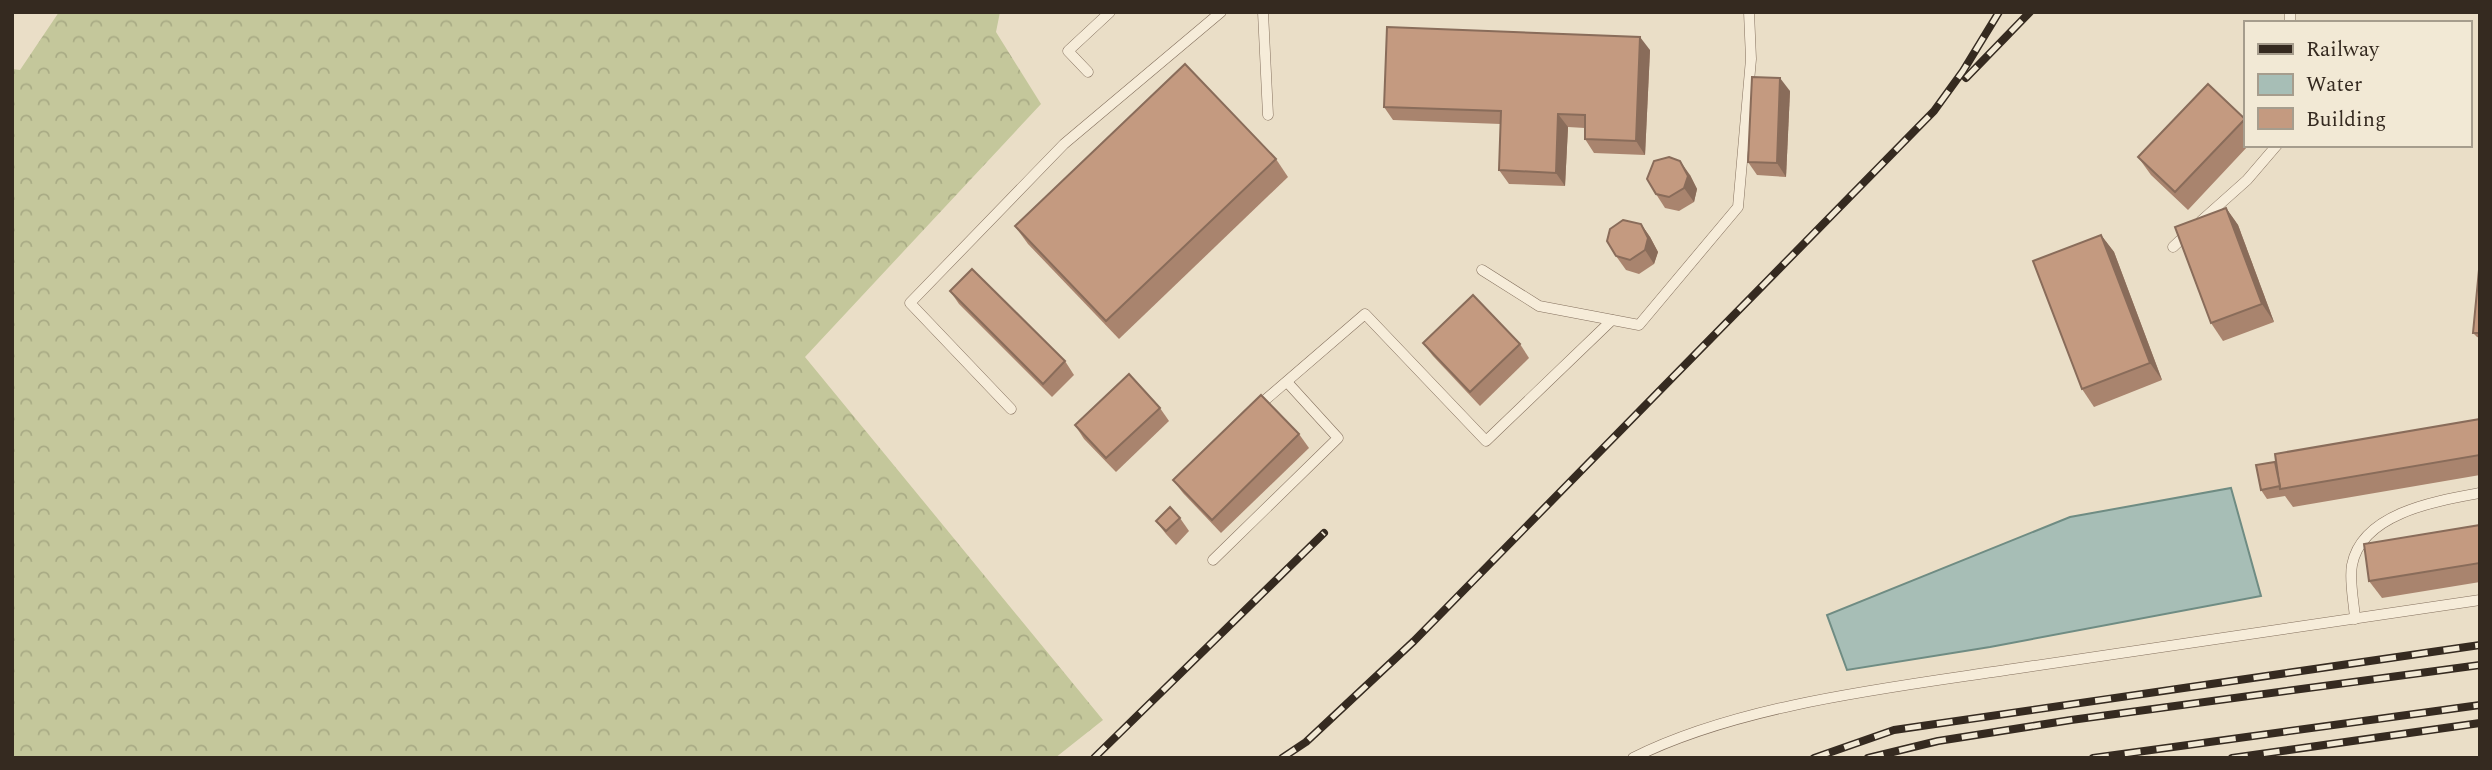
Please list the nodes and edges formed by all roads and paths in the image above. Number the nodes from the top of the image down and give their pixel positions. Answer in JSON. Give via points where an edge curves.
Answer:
{"nodes":[{"id":1,"x":1110,"y":12,"type":"edge"},
{"id":2,"x":1221,"y":12,"type":"edge"},
{"id":3,"x":1263,"y":12,"type":"edge"},
{"id":4,"x":1749,"y":12,"type":"edge"},
{"id":5,"x":1087,"y":72,"type":"dead end"},
{"id":6,"x":1268,"y":115,"type":"dead end"},
{"id":7,"x":2275,"y":147,"type":"edge"},
{"id":8,"x":2173,"y":247,"type":"edge"},
{"id":9,"x":1482,"y":270,"type":"dead end"},
{"id":10,"x":1612,"y":320,"type":"junction"},
{"id":11,"x":1286,"y":382,"type":"junction"},
{"id":12,"x":1011,"y":409,"type":"dead end"},
{"id":13,"x":1250,"y":413,"type":"edge"},
{"id":14,"x":2480,"y":493,"type":"edge"},
{"id":15,"x":1213,"y":560,"type":"dead end"},
{"id":16,"x":2480,"y":600,"type":"edge"},
{"id":17,"x":2355,"y":619,"type":"junction"},
{"id":18,"x":1633,"y":758,"type":"edge"}],
"edges":[{"from":1,"to":5,"type":"lane","via":[[1068,51]]},
{"from":2,"to":12,"type":"lane","via":[[1064,144],[911,303]]},
{"from":3,"to":6,"type":"lane"},
{"from":4,"to":10,"type":"lane","via":[[1751,59],[1738,207],[1639,325]]},
{"from":7,"to":8,"type":"lane","via":[[2247,180]]},
{"from":9,"to":10,"type":"lane","via":[[1539,306]]},
{"from":10,"to":11,"type":"lane","via":[[1486,441],[1365,314]]},
{"from":11,"to":13,"type":"lane"},
{"from":11,"to":15,"type":"lane","via":[[1338,438]]},
{"from":14,"to":17,"type":"lane","via":[[2424,503],[2360,542],[2351,566]]},
{"from":16,"to":17,"type":"lane"},
{"from":17,"to":18,"type":"lane","via":[[1886,688],[1755,715],[1662,743]]}]}
